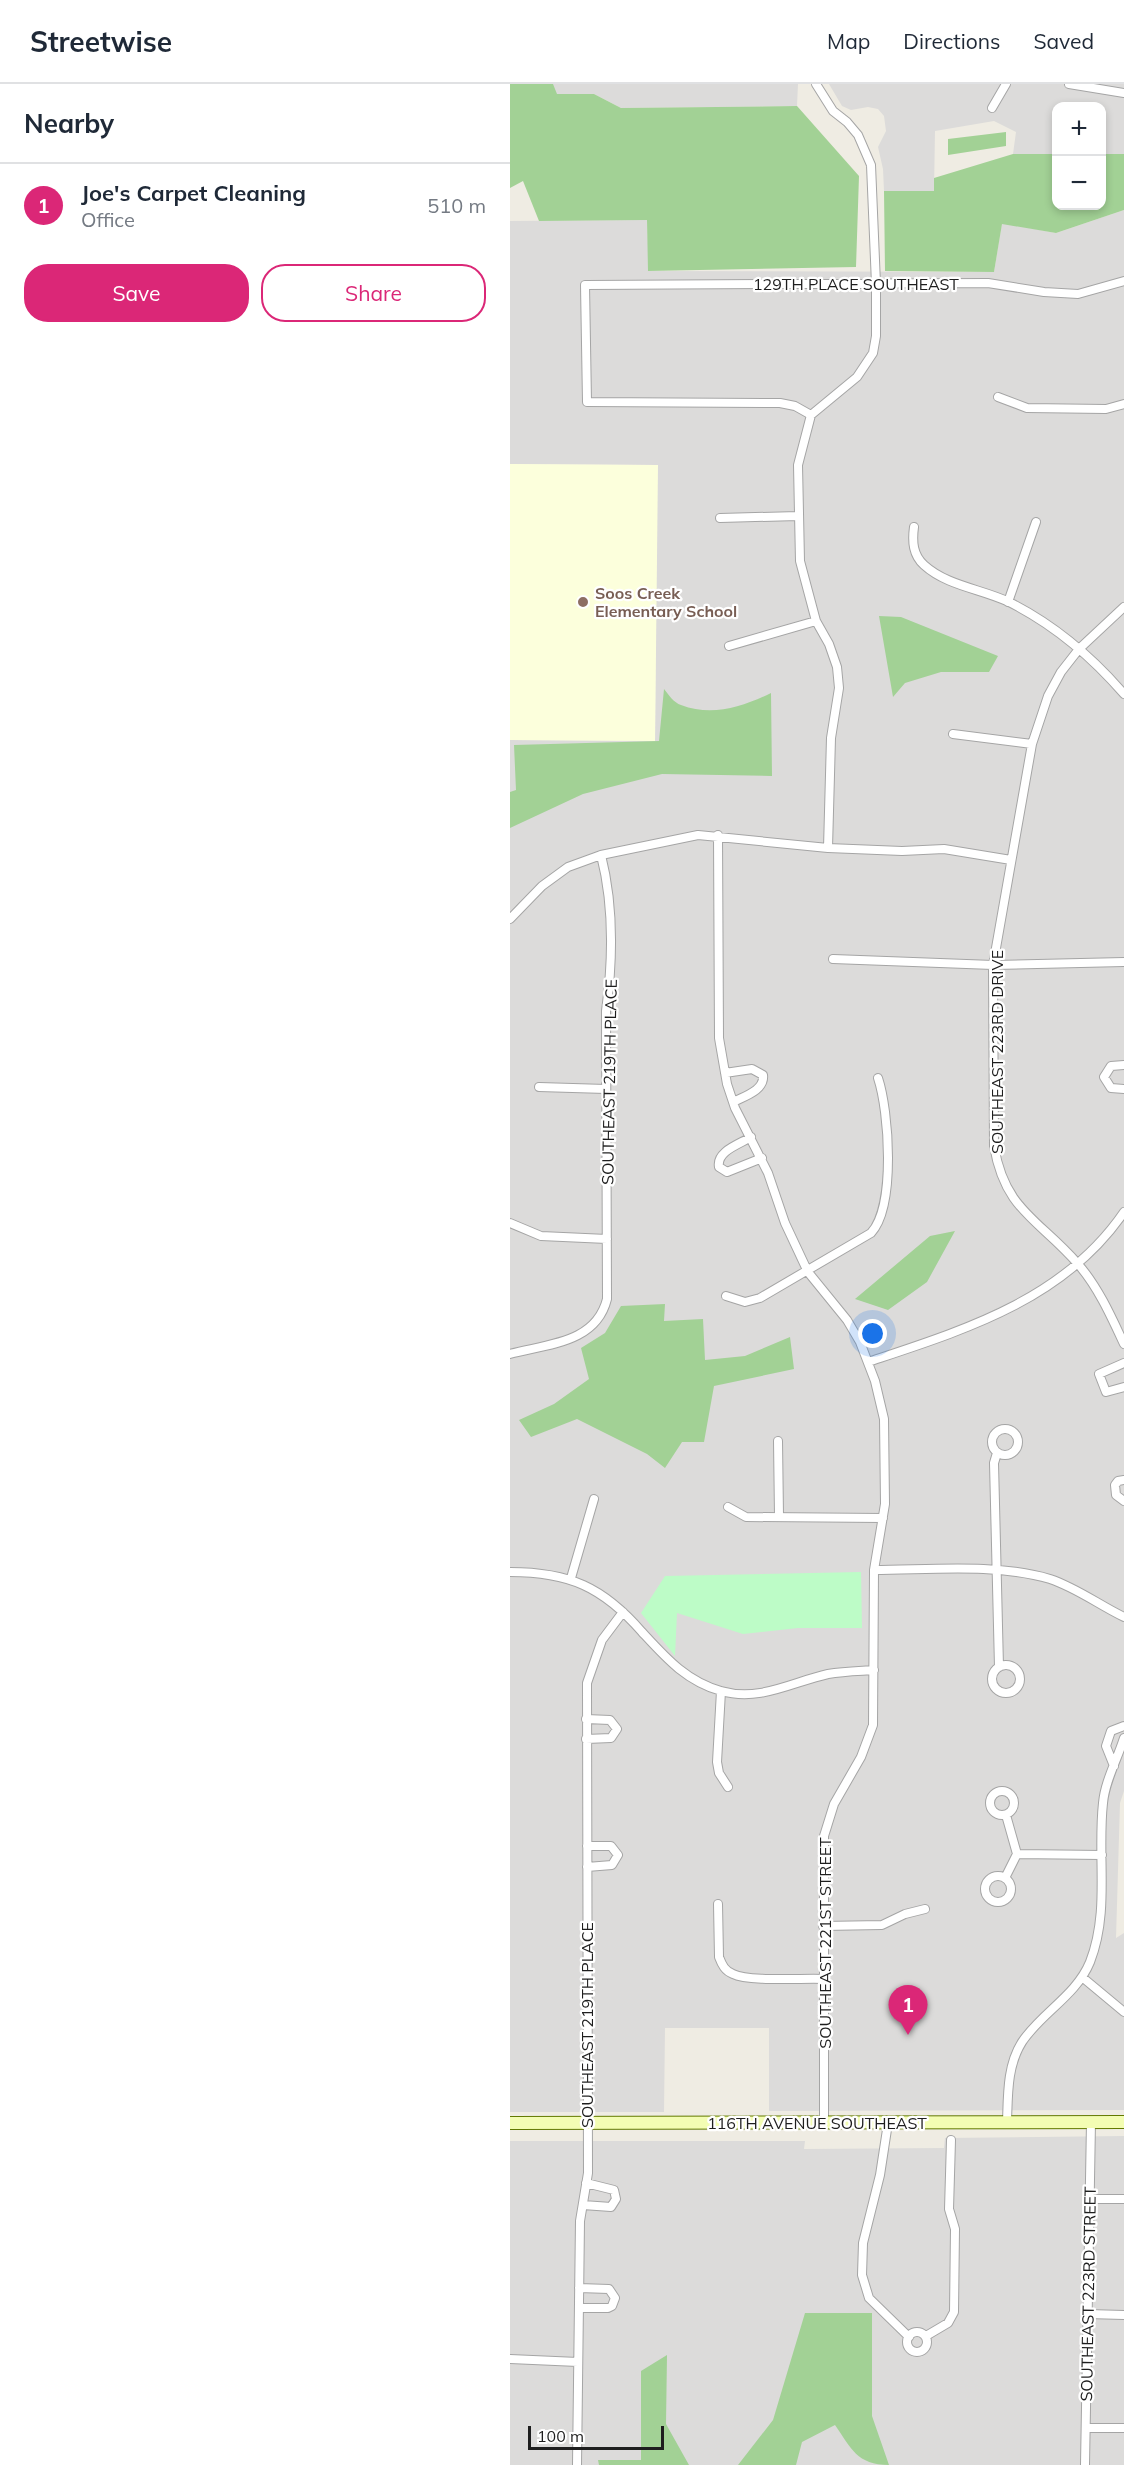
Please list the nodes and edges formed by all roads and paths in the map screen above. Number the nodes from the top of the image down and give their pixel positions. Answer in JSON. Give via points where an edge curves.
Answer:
{"nodes":[{"id":1,"x":816,"y":84,"type":"edge"},
{"id":2,"x":1006,"y":84,"type":"edge"},
{"id":3,"x":1068,"y":84,"type":"edge"},
{"id":4,"x":1124,"y":93,"type":"edge"},
{"id":5,"x":992,"y":108,"type":"dead end"},
{"id":6,"x":1124,"y":281,"type":"edge"},
{"id":7,"x":876,"y":284,"type":"junction"},
{"id":8,"x":998,"y":398,"type":"dead end"},
{"id":9,"x":1124,"y":404,"type":"edge"},
{"id":10,"x":811,"y":415,"type":"junction"},
{"id":11,"x":798,"y":516,"type":"junction"},
{"id":12,"x":720,"y":518,"type":"dead end"},
{"id":13,"x":1036,"y":522,"type":"dead end"},
{"id":14,"x":914,"y":527,"type":"dead end"},
{"id":15,"x":1008,"y":602,"type":"junction"},
{"id":16,"x":1124,"y":607,"type":"edge"},
{"id":17,"x":816,"y":621,"type":"junction"},
{"id":18,"x":729,"y":646,"type":"dead end"},
{"id":19,"x":1079,"y":649,"type":"junction"},
{"id":20,"x":1124,"y":694,"type":"edge"},
{"id":21,"x":953,"y":734,"type":"dead end"},
{"id":22,"x":1032,"y":744,"type":"junction"},
{"id":23,"x":718,"y":835,"type":"junction"},
{"id":24,"x":828,"y":849,"type":"junction"},
{"id":25,"x":601,"y":855,"type":"junction"},
{"id":26,"x":1011,"y":860,"type":"junction"},
{"id":27,"x":510,"y":919,"type":"edge"},
{"id":28,"x":833,"y":959,"type":"dead end"},
{"id":29,"x":1124,"y":962,"type":"edge"},
{"id":30,"x":993,"y":965,"type":"junction"},
{"id":31,"x":1124,"y":1065,"type":"edge"},
{"id":32,"x":725,"y":1073,"type":"junction"},
{"id":33,"x":878,"y":1078,"type":"dead end"},
{"id":34,"x":539,"y":1087,"type":"dead end"},
{"id":35,"x":606,"y":1089,"type":"junction"},
{"id":36,"x":1124,"y":1089,"type":"edge"},
{"id":37,"x":733,"y":1102,"type":"junction"},
{"id":38,"x":752,"y":1137,"type":"junction"},
{"id":39,"x":762,"y":1158,"type":"junction"},
{"id":40,"x":1124,"y":1212,"type":"edge"},
{"id":41,"x":510,"y":1223,"type":"edge"},
{"id":42,"x":607,"y":1239,"type":"junction"},
{"id":43,"x":1078,"y":1264,"type":"junction"},
{"id":44,"x":808,"y":1272,"type":"junction"},
{"id":45,"x":726,"y":1296,"type":"dead end"},
{"id":46,"x":1124,"y":1344,"type":"edge"},
{"id":47,"x":510,"y":1354,"type":"edge"},
{"id":48,"x":868,"y":1362,"type":"junction"},
{"id":49,"x":1124,"y":1364,"type":"edge"},
{"id":50,"x":1124,"y":1387,"type":"edge"},
{"id":51,"x":777,"y":1441,"type":"dead end"},
{"id":52,"x":997,"y":1453,"type":"dead end"},
{"id":53,"x":1124,"y":1480,"type":"edge"},
{"id":54,"x":594,"y":1499,"type":"dead end"},
{"id":55,"x":1124,"y":1501,"type":"edge"},
{"id":56,"x":728,"y":1507,"type":"dead end"},
{"id":57,"x":779,"y":1516,"type":"junction"},
{"id":58,"x":883,"y":1518,"type":"junction"},
{"id":59,"x":874,"y":1570,"type":"junction"},
{"id":60,"x":996,"y":1571,"type":"junction"},
{"id":61,"x":510,"y":1572,"type":"edge"},
{"id":62,"x":571,"y":1578,"type":"junction"},
{"id":63,"x":623,"y":1612,"type":"junction"},
{"id":64,"x":1124,"y":1617,"type":"edge"},
{"id":65,"x":999,"y":1667,"type":"dead end"},
{"id":66,"x":874,"y":1670,"type":"junction"},
{"id":67,"x":721,"y":1691,"type":"junction"},
{"id":68,"x":586,"y":1719,"type":"junction"},
{"id":69,"x":1124,"y":1726,"type":"edge"},
{"id":70,"x":1124,"y":1738,"type":"edge"},
{"id":71,"x":586,"y":1739,"type":"junction"},
{"id":72,"x":1114,"y":1766,"type":"junction"},
{"id":73,"x":728,"y":1787,"type":"dead end"},
{"id":74,"x":1006,"y":1815,"type":"dead end"},
{"id":75,"x":587,"y":1845,"type":"junction"},
{"id":76,"x":1017,"y":1854,"type":"junction"},
{"id":77,"x":1102,"y":1854,"type":"junction"},
{"id":78,"x":587,"y":1867,"type":"junction"},
{"id":79,"x":1005,"y":1878,"type":"dead end"},
{"id":80,"x":718,"y":1904,"type":"dead end"},
{"id":81,"x":925,"y":1909,"type":"dead end"},
{"id":82,"x":823,"y":1926,"type":"junction"},
{"id":83,"x":1082,"y":1977,"type":"junction"},
{"id":84,"x":823,"y":1978,"type":"junction"},
{"id":85,"x":1124,"y":2012,"type":"edge"},
{"id":86,"x":1007,"y":2122,"type":"junction"},
{"id":87,"x":1091,"y":2122,"type":"junction"},
{"id":88,"x":1124,"y":2122,"type":"edge"},
{"id":89,"x":824,"y":2123,"type":"junction"},
{"id":90,"x":888,"y":2123,"type":"junction"},
{"id":91,"x":510,"y":2124,"type":"edge"},
{"id":92,"x":588,"y":2125,"type":"junction"},
{"id":93,"x":951,"y":2140,"type":"dead end"},
{"id":94,"x":586,"y":2183,"type":"junction"},
{"id":95,"x":1090,"y":2199,"type":"junction"},
{"id":96,"x":1124,"y":2199,"type":"edge"},
{"id":97,"x":583,"y":2205,"type":"junction"},
{"id":98,"x":579,"y":2288,"type":"junction"},
{"id":99,"x":579,"y":2308,"type":"junction"},
{"id":100,"x":1088,"y":2314,"type":"junction"},
{"id":101,"x":1124,"y":2315,"type":"edge"},
{"id":102,"x":926,"y":2336,"type":"junction"},
{"id":103,"x":909,"y":2337,"type":"junction"},
{"id":104,"x":510,"y":2359,"type":"edge"},
{"id":105,"x":578,"y":2362,"type":"junction"},
{"id":106,"x":1086,"y":2428,"type":"junction"},
{"id":107,"x":1124,"y":2428,"type":"edge"},
{"id":108,"x":577,"y":2465,"type":"edge"},
{"id":109,"x":1086,"y":2465,"type":"edge"}],
"edges":[{"from":1,"to":7,"type":"street","via":[[833,111],[858,135],[871,165]]},
{"from":2,"to":5,"type":"street"},
{"from":3,"to":4,"type":"street"},
{"from":6,"to":7,"type":"street","name":"129TH PLACE SOUTHEAST","via":[[1078,294],[988,283]]},
{"from":7,"to":10,"type":"street","via":[[873,353],[857,377]]},
{"from":7,"to":10,"type":"street","name":"129TH PLACE SOUTHEAST","via":[[585,285],[587,402],[780,403]]},
{"from":8,"to":9,"type":"street","via":[[1027,408],[1106,409]]},
{"from":10,"to":11,"type":"street","via":[[798,465]]},
{"from":11,"to":12,"type":"street"},
{"from":11,"to":17,"type":"street","via":[[800,561]]},
{"from":13,"to":15,"type":"street"},
{"from":14,"to":15,"type":"street","via":[[915,554],[925,567]]},
{"from":15,"to":19,"type":"street"},
{"from":16,"to":19,"type":"street","name":"SOUTHEAST 223RD DRIVE"},
{"from":17,"to":18,"type":"street"},
{"from":17,"to":24,"type":"street","via":[[837,667],[839,688],[831,738]]},
{"from":19,"to":20,"type":"street"},
{"from":19,"to":22,"type":"street","name":"SOUTHEAST 223RD DRIVE","via":[[1060,672],[1048,696]]},
{"from":21,"to":22,"type":"street"},
{"from":22,"to":26,"type":"street","name":"SOUTHEAST 223RD DRIVE"},
{"from":23,"to":24,"type":"street"},
{"from":23,"to":25,"type":"street","via":[[683,837]]},
{"from":23,"to":32,"type":"street","name":"SOUTHEAST 221ST STREET","via":[[719,1038]]},
{"from":24,"to":26,"type":"street","via":[[944,849]]},
{"from":25,"to":27,"type":"street","via":[[555,875]]},
{"from":25,"to":35,"type":"street","name":"SOUTHEAST 219TH PLACE","via":[[609,897]]},
{"from":26,"to":30,"type":"street","name":"SOUTHEAST 223RD DRIVE"},
{"from":28,"to":30,"type":"street"},
{"from":29,"to":30,"type":"street"},
{"from":30,"to":43,"type":"street","name":"SOUTHEAST 223RD DRIVE","via":[[994,1146],[998,1167],[1011,1197]]},
{"from":31,"to":36,"type":"street","via":[[1111,1066],[1104,1077],[1111,1088]]},
{"from":32,"to":37,"type":"street","name":"SOUTHEAST 221ST STREET"},
{"from":32,"to":37,"type":"street","via":[[752,1069],[763,1075],[760,1088]]},
{"from":33,"to":44,"type":"street","via":[[887,1122],[887,1189],[882,1217],[871,1233]]},
{"from":34,"to":35,"type":"street"},
{"from":35,"to":42,"type":"street","name":"SOUTHEAST 219TH PLACE"},
{"from":37,"to":38,"type":"street","name":"SOUTHEAST 221ST STREET"},
{"from":38,"to":39,"type":"street","name":"SOUTHEAST 221ST STREET"},
{"from":38,"to":39,"type":"street","via":[[723,1154],[719,1167],[727,1172]]},
{"from":39,"to":44,"type":"street","name":"SOUTHEAST 221ST STREET"},
{"from":40,"to":43,"type":"street"},
{"from":41,"to":42,"type":"street","via":[[541,1236]]},
{"from":42,"to":47,"type":"street","name":"SOUTHEAST 219TH PLACE","via":[[608,1299],[596,1325]]},
{"from":43,"to":46,"type":"street","name":"SOUTHEAST 223RD DRIVE","via":[[1096,1288]]},
{"from":43,"to":48,"type":"street","via":[[1003,1313]]},
{"from":44,"to":45,"type":"street","via":[[752,1301]]},
{"from":44,"to":48,"type":"street","name":"SOUTHEAST 221ST STREET","via":[[847,1320]]},
{"from":48,"to":58,"type":"street","name":"SOUTHEAST 221ST STREET","via":[[884,1419]]},
{"from":49,"to":50,"type":"street","via":[[1101,1372],[1099,1377],[1106,1392]]},
{"from":51,"to":57,"type":"street"},
{"from":52,"to":60,"type":"street"},
{"from":53,"to":55,"type":"street","via":[[1115,1485],[1116,1496]]},
{"from":54,"to":62,"type":"street"},
{"from":56,"to":57,"type":"street","via":[[746,1517]]},
{"from":57,"to":58,"type":"street"},
{"from":58,"to":59,"type":"street","name":"SOUTHEAST 221ST STREET"},
{"from":59,"to":60,"type":"street"},
{"from":59,"to":66,"type":"street","name":"SOUTHEAST 221ST STREET"},
{"from":60,"to":64,"type":"street","via":[[1052,1580]]},
{"from":60,"to":65,"type":"street"},
{"from":61,"to":62,"type":"street"},
{"from":62,"to":63,"type":"street","via":[[605,1596]]},
{"from":63,"to":67,"type":"street","via":[[681,1672]]},
{"from":63,"to":68,"type":"street","name":"SOUTHEAST 219TH PLACE","via":[[602,1640],[590,1669]]},
{"from":66,"to":67,"type":"street","via":[[828,1674],[754,1694]]},
{"from":66,"to":82,"type":"street","name":"SOUTHEAST 221ST STREET","via":[[873,1725],[834,1804],[824,1836]]},
{"from":67,"to":73,"type":"street","via":[[717,1762]]},
{"from":68,"to":71,"type":"street","name":"SOUTHEAST 219TH PLACE"},
{"from":68,"to":71,"type":"street","via":[[610,1720],[617,1729],[611,1738]]},
{"from":69,"to":72,"type":"street","via":[[1111,1731],[1106,1746]]},
{"from":70,"to":72,"type":"street"},
{"from":71,"to":75,"type":"street","name":"SOUTHEAST 219TH PLACE"},
{"from":72,"to":77,"type":"street","via":[[1103,1800]]},
{"from":74,"to":76,"type":"street"},
{"from":75,"to":78,"type":"street","name":"SOUTHEAST 219TH PLACE"},
{"from":75,"to":78,"type":"street","via":[[611,1846],[618,1856],[612,1865]]},
{"from":76,"to":77,"type":"street"},
{"from":76,"to":79,"type":"street"},
{"from":77,"to":83,"type":"street","via":[[1097,1942]]},
{"from":78,"to":92,"type":"street","name":"SOUTHEAST 219TH PLACE"},
{"from":80,"to":84,"type":"street","via":[[719,1957],[726,1970],[746,1977]]},
{"from":81,"to":82,"type":"street","via":[[882,1925]]},
{"from":82,"to":84,"type":"street","name":"SOUTHEAST 221ST STREET"},
{"from":83,"to":85,"type":"street"},
{"from":83,"to":86,"type":"street","via":[[1017,2052],[1009,2077]]},
{"from":84,"to":89,"type":"street","name":"SOUTHEAST 221ST STREET"},
{"from":86,"to":87,"type":"main road","name":"116TH AVENUE SOUTHEAST"},
{"from":86,"to":90,"type":"main road","name":"116TH AVENUE SOUTHEAST"},
{"from":87,"to":88,"type":"main road","name":"116TH AVENUE SOUTHEAST"},
{"from":87,"to":95,"type":"street","name":"SOUTHEAST 223RD STREET"},
{"from":89,"to":90,"type":"main road","name":"116TH AVENUE SOUTHEAST"},
{"from":89,"to":92,"type":"main road","name":"116TH AVENUE SOUTHEAST"},
{"from":90,"to":103,"type":"street","via":[[863,2242],[862,2275],[877,2309]]},
{"from":91,"to":92,"type":"main road","name":"116TH AVENUE SOUTHEAST"},
{"from":92,"to":94,"type":"street","name":"SOUTHEAST 219TH PLACE"},
{"from":93,"to":102,"type":"street","via":[[949,2209],[956,2229],[954,2312],[948,2324]]},
{"from":94,"to":97,"type":"street","name":"SOUTHEAST 219TH PLACE"},
{"from":94,"to":97,"type":"street","via":[[614,2190],[616,2199],[607,2208]]},
{"from":95,"to":96,"type":"street"},
{"from":95,"to":100,"type":"street","name":"SOUTHEAST 223RD STREET"},
{"from":97,"to":98,"type":"street","name":"SOUTHEAST 219TH PLACE"},
{"from":98,"to":99,"type":"street","name":"SOUTHEAST 219TH PLACE"},
{"from":98,"to":99,"type":"street","via":[[609,2289],[615,2298],[608,2308]]},
{"from":99,"to":105,"type":"street","name":"SOUTHEAST 219TH PLACE"},
{"from":100,"to":101,"type":"street"},
{"from":100,"to":106,"type":"street","name":"SOUTHEAST 223RD STREET"},
{"from":102,"to":103,"type":"street","via":[[917,2332]]},
{"from":102,"to":103,"type":"street","via":[[926,2346],[916,2352],[908,2346]]},
{"from":104,"to":105,"type":"street"},
{"from":105,"to":108,"type":"street","name":"SOUTHEAST 219TH PLACE"},
{"from":106,"to":107,"type":"street"},
{"from":106,"to":109,"type":"street","name":"SOUTHEAST 223RD STREET"}]}
